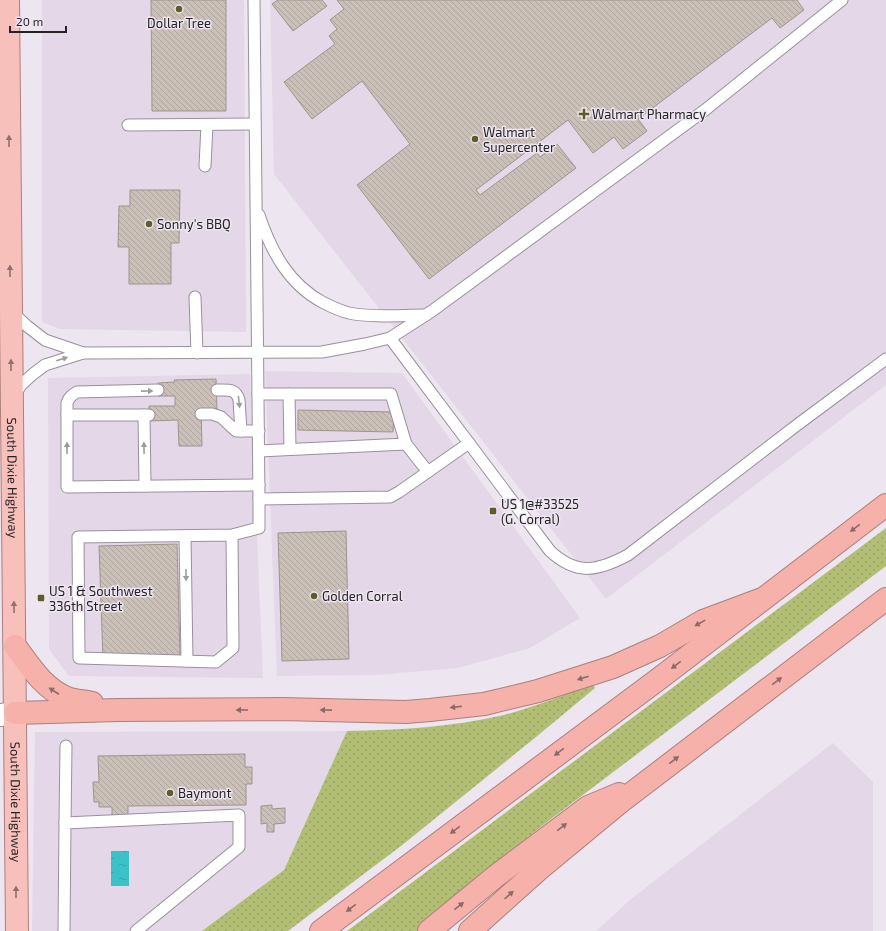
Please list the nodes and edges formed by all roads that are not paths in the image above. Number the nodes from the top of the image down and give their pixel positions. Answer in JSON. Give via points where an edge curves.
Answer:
{"nodes":[{"id":1,"x":8,"y":0,"type":"edge"},
{"id":2,"x":254,"y":0,"type":"edge"},
{"id":3,"x":842,"y":0,"type":"edge"},
{"id":4,"x":207,"y":124,"type":"junction"},
{"id":5,"x":255,"y":124,"type":"junction"},
{"id":6,"x":128,"y":125,"type":"dead end"},
{"id":7,"x":205,"y":166,"type":"dead end"},
{"id":8,"x":256,"y":205,"type":"junction"},
{"id":9,"x":194,"y":297,"type":"dead end"},
{"id":10,"x":10,"y":310,"type":"junction"},
{"id":11,"x":426,"y":314,"type":"junction"},
{"id":12,"x":390,"y":338,"type":"junction"},
{"id":13,"x":257,"y":352,"type":"junction"},
{"id":14,"x":83,"y":353,"type":"junction"},
{"id":15,"x":197,"y":353,"type":"junction"},
{"id":16,"x":886,"y":359,"type":"edge"},
{"id":17,"x":158,"y":390,"type":"dead end"},
{"id":18,"x":216,"y":390,"type":"dead end"},
{"id":19,"x":258,"y":394,"type":"junction"},
{"id":20,"x":289,"y":394,"type":"junction"},
{"id":21,"x":11,"y":400,"type":"junction"},
{"id":22,"x":201,"y":414,"type":"dead end"},
{"id":23,"x":68,"y":415,"type":"junction"},
{"id":24,"x":240,"y":431,"type":"junction"},
{"id":25,"x":259,"y":431,"type":"junction"},
{"id":26,"x":469,"y":443,"type":"junction"},
{"id":27,"x":406,"y":444,"type":"junction"},
{"id":28,"x":290,"y":450,"type":"junction"},
{"id":29,"x":259,"y":451,"type":"junction"},
{"id":30,"x":428,"y":472,"type":"junction"},
{"id":31,"x":259,"y":485,"type":"junction"},
{"id":32,"x":145,"y":486,"type":"junction"},
{"id":33,"x":259,"y":499,"type":"junction"},
{"id":34,"x":886,"y":505,"type":"edge"},
{"id":35,"x":232,"y":535,"type":"junction"},
{"id":36,"x":185,"y":536,"type":"junction"},
{"id":37,"x":762,"y":599,"type":"junction"},
{"id":38,"x":886,"y":599,"type":"edge"},
{"id":39,"x":15,"y":646,"type":"junction"},
{"id":40,"x":187,"y":661,"type":"junction"},
{"id":41,"x":118,"y":710,"type":"junction"},
{"id":42,"x":8,"y":714,"type":"edge"},
{"id":43,"x":66,"y":746,"type":"dead end"},
{"id":44,"x":643,"y":784,"type":"junction"},
{"id":45,"x":65,"y":823,"type":"junction"},
{"id":46,"x":16,"y":931,"type":"edge"},
{"id":47,"x":64,"y":931,"type":"edge"},
{"id":48,"x":136,"y":931,"type":"edge"},
{"id":49,"x":321,"y":931,"type":"edge"},
{"id":50,"x":429,"y":931,"type":"edge"},
{"id":51,"x":470,"y":931,"type":"edge"}],
"edges":[{"from":10,"to":1,"type":"highway","name":"South Dixie Highway","one_way":true},
{"from":2,"to":5,"type":"lane"},
{"from":3,"to":11,"type":"lane","via":[[705,110]]},
{"from":4,"to":5,"type":"lane"},
{"from":4,"to":6,"type":"lane"},
{"from":4,"to":7,"type":"lane"},
{"from":5,"to":8,"type":"lane"},
{"from":8,"to":11,"type":"lane","via":[[266,235],[283,267],[314,298],[348,313]]},
{"from":8,"to":13,"type":"lane"},
{"from":9,"to":15,"type":"lane"},
{"from":10,"to":14,"type":"lane","via":[[45,340]]},
{"from":21,"to":10,"type":"highway","name":"South Dixie Highway","one_way":true},
{"from":11,"to":12,"type":"lane"},
{"from":12,"to":13,"type":"lane","via":[[322,352]]},
{"from":12,"to":26,"type":"lane"},
{"from":13,"to":15,"type":"lane"},
{"from":13,"to":19,"type":"lane"},
{"from":14,"to":15,"type":"lane"},
{"from":21,"to":14,"type":"lane","one_way":true,"via":[[22,385],[45,365]]},
{"from":16,"to":26,"type":"lane","via":[[628,555],[598,568],[577,568],[550,552]]},
{"from":23,"to":17,"type":"lane","one_way":true,"via":[[69,399],[77,392]]},
{"from":18,"to":24,"type":"lane","one_way":true,"via":[[234,391],[238,395]]},
{"from":19,"to":20,"type":"lane"},
{"from":19,"to":25,"type":"lane"},
{"from":20,"to":27,"type":"lane","via":[[391,394]]},
{"from":20,"to":28,"type":"lane"},
{"from":39,"to":21,"type":"highway","name":"South Dixie Highway","one_way":true},
{"from":22,"to":24,"type":"lane","via":[[221,417]]},
{"from":32,"to":23,"type":"lane","one_way":true,"via":[[146,415]]},
{"from":32,"to":23,"type":"lane","one_way":true,"via":[[67,487]]},
{"from":24,"to":25,"type":"lane"},
{"from":25,"to":29,"type":"lane"},
{"from":26,"to":30,"type":"lane"},
{"from":27,"to":28,"type":"lane"},
{"from":27,"to":30,"type":"lane"},
{"from":28,"to":29,"type":"lane"},
{"from":29,"to":31,"type":"lane"},
{"from":30,"to":33,"type":"lane","via":[[390,497]]},
{"from":31,"to":32,"type":"lane"},
{"from":31,"to":33,"type":"lane"},
{"from":33,"to":35,"type":"lane","via":[[259,528]]},
{"from":34,"to":37,"type":"highway","one_way":true},
{"from":35,"to":36,"type":"lane"},
{"from":35,"to":40,"type":"lane","via":[[233,648],[216,662]]},
{"from":36,"to":40,"type":"lane","one_way":true},
{"from":36,"to":40,"type":"lane","via":[[78,536],[79,658]]},
{"from":37,"to":41,"type":"highway","one_way":true,"via":[[703,621],[660,646],[613,667],[544,690],[484,704],[406,712],[281,709]]},
{"from":37,"to":49,"type":"highway","one_way":true},
{"from":44,"to":38,"type":"highway","one_way":true},
{"from":41,"to":39,"type":"highway","one_way":true,"via":[[68,698],[53,690],[38,677]]},
{"from":39,"to":42,"type":"highway","name":"South Dixie Highway"},
{"from":41,"to":42,"type":"highway"},
{"from":46,"to":42,"type":"highway","name":"South Dixie Highway","one_way":true},
{"from":43,"to":45,"type":"lane"},
{"from":50,"to":44,"type":"highway","one_way":true,"via":[[496,876],[588,807]]},
{"from":51,"to":44,"type":"highway","one_way":true,"via":[[553,856]]},
{"from":45,"to":47,"type":"lane"},
{"from":45,"to":48,"type":"lane","via":[[239,815],[239,847]]}]}
